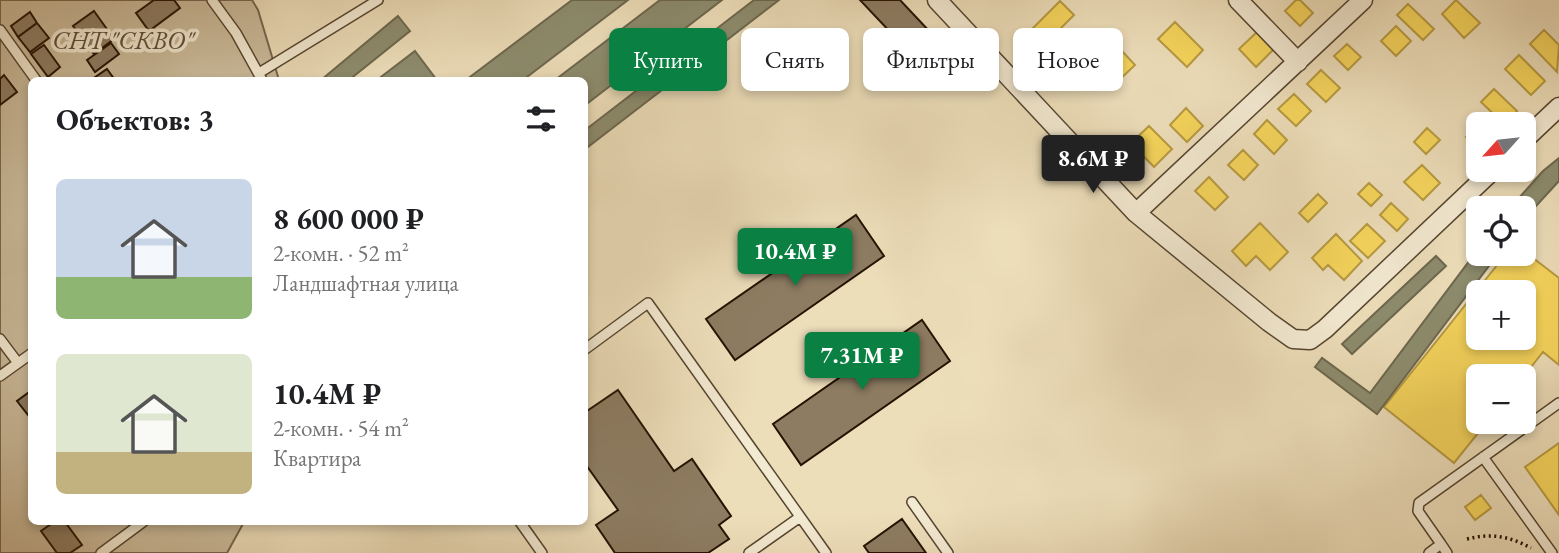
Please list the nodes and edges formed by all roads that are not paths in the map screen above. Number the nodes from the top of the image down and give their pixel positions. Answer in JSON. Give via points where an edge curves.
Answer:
{"nodes":[{"id":1,"x":212,"y":0,"type":"edge"},
{"id":2,"x":378,"y":0,"type":"edge"},
{"id":3,"x":937,"y":0,"type":"edge"},
{"id":4,"x":1238,"y":0,"type":"edge"},
{"id":5,"x":1363,"y":0,"type":"edge"},
{"id":6,"x":0,"y":30,"type":"edge"},
{"id":7,"x":1298,"y":62,"type":"junction"},
{"id":8,"x":34,"y":77,"type":"edge"},
{"id":9,"x":261,"y":77,"type":"edge"},
{"id":10,"x":1559,"y":107,"type":"edge"},
{"id":11,"x":1536,"y":129,"type":"edge"},
{"id":12,"x":1480,"y":182,"type":"edge"},
{"id":13,"x":1136,"y":213,"type":"junction"},
{"id":14,"x":0,"y":339,"type":"edge"},
{"id":15,"x":588,"y":347,"type":"edge"},
{"id":16,"x":28,"y":356,"type":"edge"},
{"id":17,"x":18,"y":363,"type":"junction"},
{"id":18,"x":0,"y":376,"type":"edge"},
{"id":19,"x":1559,"y":403,"type":"edge"},
{"id":20,"x":1483,"y":457,"type":"junction"},
{"id":21,"x":912,"y":502,"type":"dead end"},
{"id":22,"x":800,"y":517,"type":"junction"},
{"id":23,"x":139,"y":525,"type":"edge"},
{"id":24,"x":522,"y":525,"type":"edge"},
{"id":25,"x":1441,"y":544,"type":"junction"},
{"id":26,"x":101,"y":553,"type":"edge"},
{"id":27,"x":542,"y":553,"type":"edge"},
{"id":28,"x":749,"y":553,"type":"edge"},
{"id":29,"x":826,"y":553,"type":"edge"},
{"id":30,"x":948,"y":553,"type":"edge"},
{"id":31,"x":1429,"y":553,"type":"edge"},
{"id":32,"x":1447,"y":553,"type":"edge"},
{"id":33,"x":1552,"y":553,"type":"edge"}],
"edges":[{"from":1,"to":9,"type":"lane"},
{"from":2,"to":9,"type":"lane"},
{"from":3,"to":13,"type":"street"},
{"from":4,"to":7,"type":"street"},
{"from":5,"to":7,"type":"street"},
{"from":6,"to":8,"type":"lane"},
{"from":7,"to":13,"type":"street"},
{"from":10,"to":11,"type":"street"},
{"from":12,"to":13,"type":"street","via":[[1310,341],[1293,340]]},
{"from":14,"to":17,"type":"lane"},
{"from":15,"to":22,"type":"lane","via":[[648,303]]},
{"from":16,"to":17,"type":"lane"},
{"from":17,"to":18,"type":"lane"},
{"from":19,"to":20,"type":"lane"},
{"from":20,"to":25,"type":"lane","via":[[1417,507]]},
{"from":20,"to":33,"type":"lane"},
{"from":21,"to":30,"type":"lane"},
{"from":22,"to":28,"type":"lane"},
{"from":22,"to":29,"type":"lane"},
{"from":23,"to":26,"type":"lane"},
{"from":24,"to":27,"type":"lane"},
{"from":25,"to":31,"type":"lane"},
{"from":25,"to":32,"type":"lane"}]}
